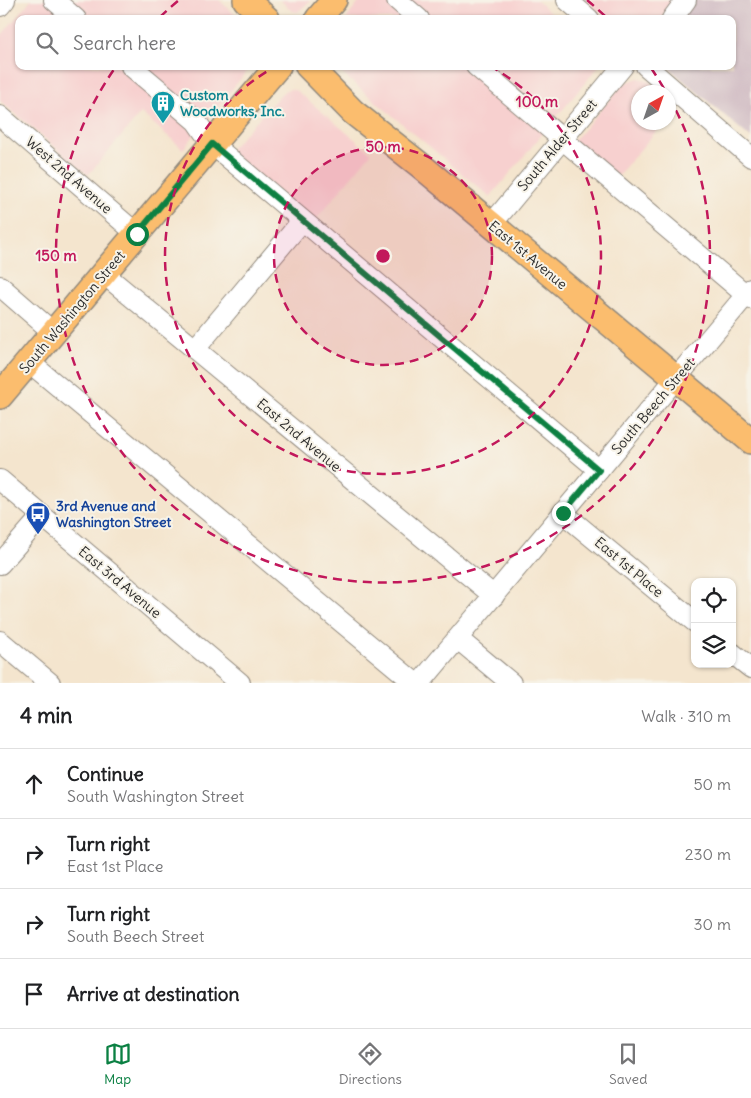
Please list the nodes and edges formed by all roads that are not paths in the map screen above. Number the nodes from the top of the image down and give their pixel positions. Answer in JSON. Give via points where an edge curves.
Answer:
{"nodes":[{"id":1,"x":5,"y":0,"type":"edge"},
{"id":2,"x":54,"y":0,"type":"edge"},
{"id":3,"x":246,"y":0,"type":"edge"},
{"id":4,"x":334,"y":0,"type":"edge"},
{"id":5,"x":397,"y":0,"type":"edge"},
{"id":6,"x":567,"y":0,"type":"edge"},
{"id":7,"x":686,"y":0,"type":"edge"},
{"id":8,"x":0,"y":6,"type":"edge"},
{"id":9,"x":71,"y":15,"type":"edge"},
{"id":10,"x":263,"y":15,"type":"edge"},
{"id":11,"x":321,"y":15,"type":"edge"},
{"id":12,"x":414,"y":15,"type":"edge"},
{"id":13,"x":585,"y":15,"type":"edge"},
{"id":14,"x":675,"y":15,"type":"edge"},
{"id":15,"x":136,"y":70,"type":"edge"},
{"id":16,"x":275,"y":70,"type":"edge"},
{"id":17,"x":312,"y":70,"type":"edge"},
{"id":18,"x":481,"y":70,"type":"edge"},
{"id":19,"x":621,"y":70,"type":"edge"},
{"id":20,"x":651,"y":70,"type":"edge"},
{"id":21,"x":0,"y":116,"type":"edge"},
{"id":22,"x":562,"y":139,"type":"junction"},
{"id":23,"x":212,"y":144,"type":"junction"},
{"id":24,"x":751,"y":157,"type":"edge"},
{"id":25,"x":302,"y":221,"type":"junction"},
{"id":26,"x":491,"y":225,"type":"junction"},
{"id":27,"x":137,"y":234,"type":"junction"},
{"id":28,"x":104,"y":274,"type":"junction"},
{"id":29,"x":0,"y":286,"type":"edge"},
{"id":30,"x":749,"y":294,"type":"edge"},
{"id":31,"x":54,"y":333,"type":"junction"},
{"id":32,"x":195,"y":349,"type":"junction"},
{"id":33,"x":29,"y":362,"type":"junction"},
{"id":34,"x":676,"y":379,"type":"junction"},
{"id":35,"x":0,"y":396,"type":"edge"},
{"id":36,"x":751,"y":441,"type":"edge"},
{"id":37,"x":599,"y":470,"type":"junction"},
{"id":38,"x":0,"y":480,"type":"edge"},
{"id":39,"x":563,"y":513,"type":"junction"},
{"id":40,"x":42,"y":516,"type":"junction"},
{"id":41,"x":0,"y":564,"type":"edge"},
{"id":42,"x":494,"y":596,"type":"junction"},
{"id":43,"x":691,"y":619,"type":"edge"},
{"id":44,"x":458,"y":638,"type":"junction"},
{"id":45,"x":0,"y":641,"type":"edge"},
{"id":46,"x":736,"y":655,"type":"edge"},
{"id":47,"x":751,"y":668,"type":"edge"},
{"id":48,"x":50,"y":683,"type":"edge"},
{"id":49,"x":240,"y":683,"type":"edge"},
{"id":50,"x":415,"y":683,"type":"edge"},
{"id":51,"x":420,"y":683,"type":"edge"},
{"id":52,"x":511,"y":683,"type":"edge"}],
"edges":[{"from":1,"to":8,"type":"street"},
{"from":2,"to":9,"type":"street"},
{"from":3,"to":10,"type":"main road"},
{"from":4,"to":11,"type":"main road"},
{"from":5,"to":12,"type":"street"},
{"from":6,"to":13,"type":"street"},
{"from":7,"to":14,"type":"street"},
{"from":15,"to":23,"type":"street","via":[[196,121]]},
{"from":16,"to":23,"type":"main road","name":"South Washington Street"},
{"from":17,"to":26,"type":"main road","name":"East 1st Avenue","via":[[341,101]]},
{"from":18,"to":22,"type":"street"},
{"from":19,"to":22,"type":"street","name":"South Alder Street"},
{"from":20,"to":24,"type":"street"},
{"from":21,"to":27,"type":"street","name":"West 2nd Avenue"},
{"from":22,"to":26,"type":"street","name":"South Alder Street"},
{"from":22,"to":30,"type":"street"},
{"from":23,"to":25,"type":"street"},
{"from":23,"to":27,"type":"main road","name":"South Washington Street"},
{"from":25,"to":32,"type":"street"},
{"from":25,"to":37,"type":"street"},
{"from":26,"to":34,"type":"main road","name":"East 1st Avenue"},
{"from":27,"to":28,"type":"main road","name":"South Washington Street"},
{"from":28,"to":31,"type":"main road","name":"South Washington Street"},
{"from":28,"to":32,"type":"street","name":"East 2nd Avenue"},
{"from":29,"to":31,"type":"street"},
{"from":30,"to":34,"type":"street","name":"South Beech Street"},
{"from":31,"to":33,"type":"main road","name":"South Washington Street"},
{"from":32,"to":42,"type":"street","name":"East 2nd Avenue"},
{"from":33,"to":35,"type":"main road","name":"South Washington Street"},
{"from":33,"to":50,"type":"street"},
{"from":34,"to":36,"type":"main road","name":"East 1st Avenue"},
{"from":34,"to":37,"type":"street","name":"South Beech Street"},
{"from":37,"to":39,"type":"street","name":"South Beech Street"},
{"from":38,"to":40,"type":"street","name":"East 3rd Avenue"},
{"from":39,"to":42,"type":"street","name":"South Beech Street"},
{"from":39,"to":43,"type":"street","name":"East 1st Place"},
{"from":40,"to":41,"type":"street"},
{"from":40,"to":49,"type":"street","name":"East 3rd Avenue"},
{"from":42,"to":44,"type":"street","name":"South Beech Street"},
{"from":44,"to":51,"type":"street","name":"South Beech Street"},
{"from":44,"to":52,"type":"street"},
{"from":45,"to":48,"type":"street"},
{"from":46,"to":47,"type":"street"}]}
